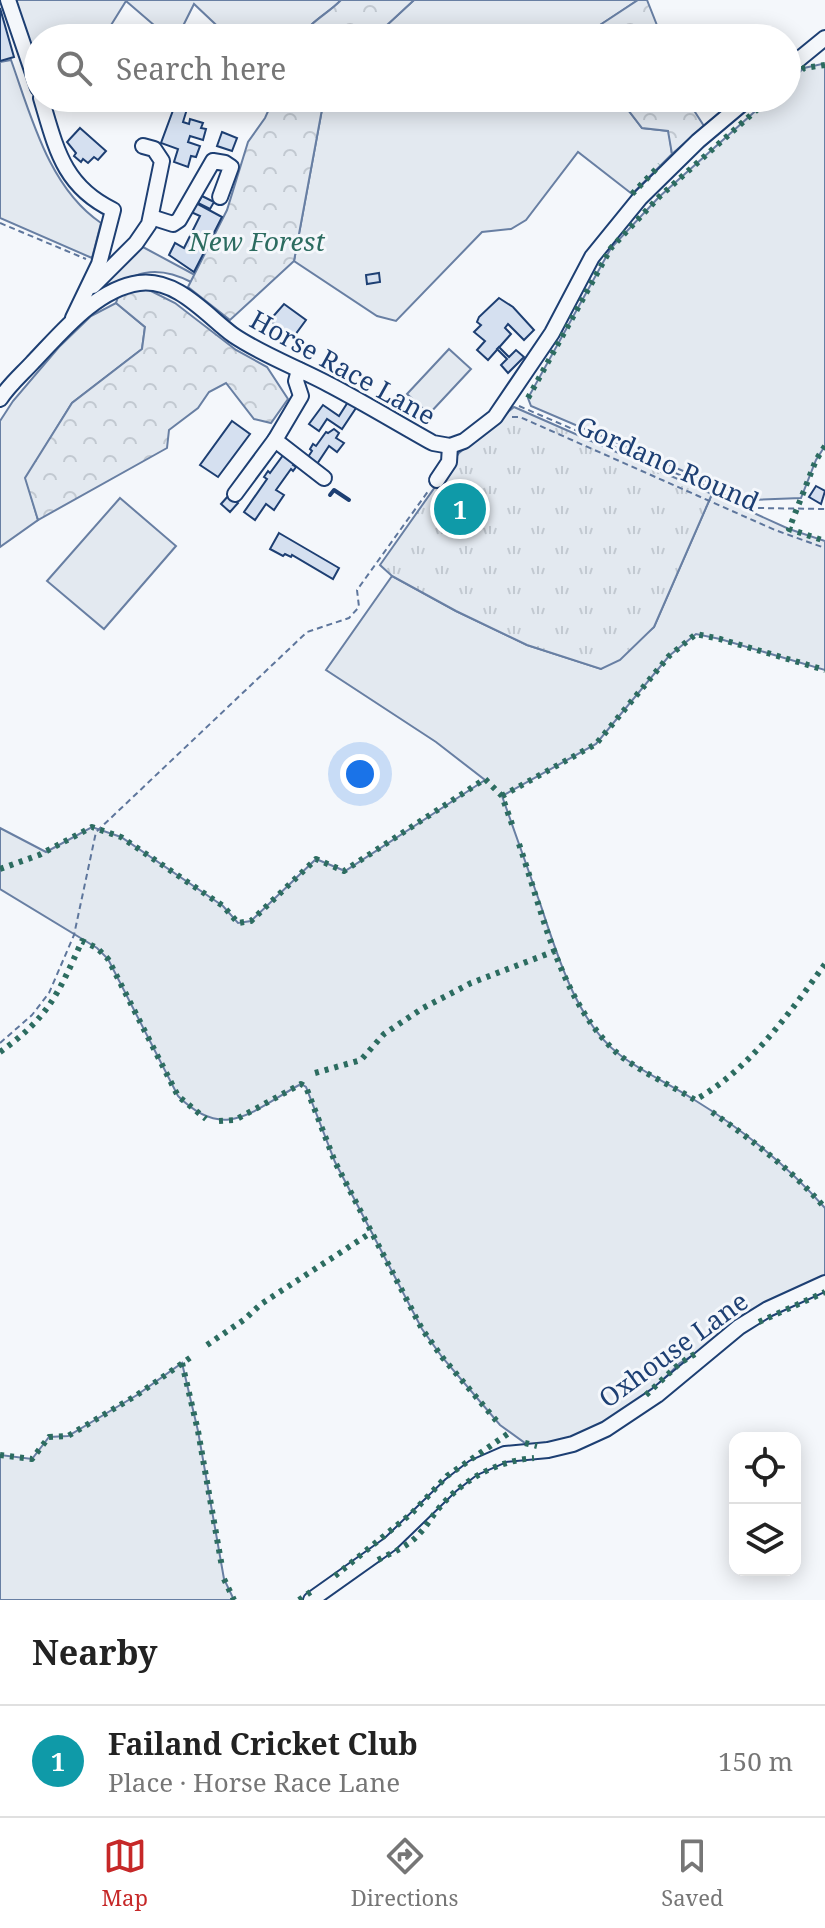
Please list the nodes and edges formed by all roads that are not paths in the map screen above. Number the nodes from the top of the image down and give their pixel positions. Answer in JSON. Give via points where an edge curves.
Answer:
{"nodes":[{"id":1,"x":8,"y":0,"type":"edge"},
{"id":2,"x":825,"y":38,"type":"edge"},
{"id":3,"x":24,"y":47,"type":"edge"},
{"id":4,"x":801,"y":58,"type":"edge"},
{"id":5,"x":46,"y":112,"type":"edge"},
{"id":6,"x":732,"y":112,"type":"edge"},
{"id":7,"x":143,"y":146,"type":"dead end"},
{"id":8,"x":220,"y":197,"type":"dead end"},
{"id":9,"x":151,"y":217,"type":"junction"},
{"id":10,"x":84,"y":295,"type":"junction"},
{"id":11,"x":72,"y":322,"type":"junction"},
{"id":12,"x":299,"y":370,"type":"junction"},
{"id":13,"x":0,"y":399,"type":"edge"},
{"id":14,"x":275,"y":440,"type":"junction"},
{"id":15,"x":450,"y":446,"type":"junction"},
{"id":16,"x":324,"y":478,"type":"dead end"},
{"id":17,"x":437,"y":480,"type":"road end"},
{"id":18,"x":235,"y":494,"type":"dead end"},
{"id":19,"x":825,"y":1283,"type":"edge"},
{"id":20,"x":311,"y":1600,"type":"edge"}],
"edges":[{"from":1,"to":3,"type":"street"},
{"from":2,"to":4,"type":"street"},
{"from":5,"to":10,"type":"street","via":[[64,167],[95,201],[113,210],[99,264]]},
{"from":6,"to":15,"type":"street","name":"Horse Race Lane","via":[[640,198],[601,245],[552,333],[495,417]]},
{"from":7,"to":9,"type":"street","via":[[154,149],[162,161]]},
{"from":8,"to":9,"type":"street","via":[[231,167],[217,160],[179,220],[173,224]]},
{"from":9,"to":10,"type":"street","via":[[136,243]]},
{"from":10,"to":11,"type":"street"},
{"from":11,"to":12,"type":"street","name":"Horse Race Lane","via":[[124,287],[160,284],[182,294],[233,335]]},
{"from":11,"to":13,"type":"street","name":"Horse Race Lane"},
{"from":12,"to":14,"type":"street","via":[[301,396]]},
{"from":12,"to":15,"type":"street","name":"Horse Race Lane","via":[[433,443]]},
{"from":14,"to":16,"type":"street"},
{"from":14,"to":18,"type":"street"},
{"from":15,"to":17,"type":"street","via":[[449,462]]},
{"from":19,"to":20,"type":"street","name":"Oxhouse Lane","via":[[739,1327],[657,1395],[606,1429],[573,1444],[505,1454],[473,1468],[390,1544]]}]}
